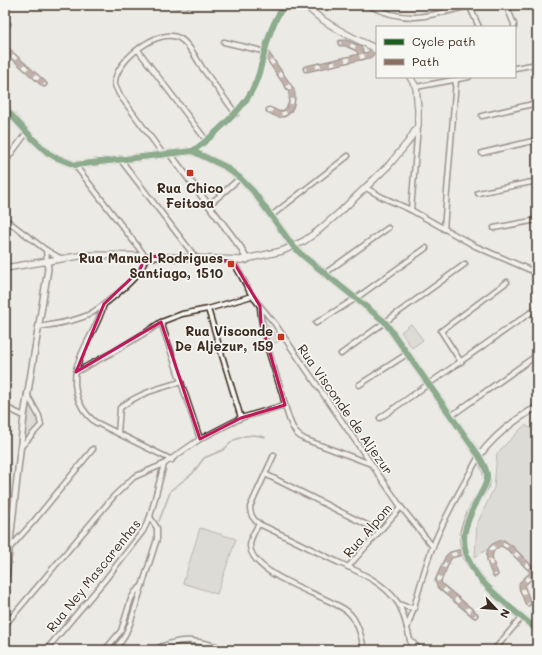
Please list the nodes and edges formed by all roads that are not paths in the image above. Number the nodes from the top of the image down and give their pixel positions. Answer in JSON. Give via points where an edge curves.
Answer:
{"nodes":[{"id":1,"x":285,"y":5,"type":"edge"},
{"id":2,"x":306,"y":5,"type":"edge"},
{"id":3,"x":368,"y":5,"type":"edge"},
{"id":4,"x":506,"y":5,"type":"edge"},
{"id":5,"x":469,"y":6,"type":"edge"},
{"id":6,"x":479,"y":26,"type":"edge"},
{"id":7,"x":514,"y":26,"type":"edge"},
{"id":8,"x":224,"y":42,"type":"dead end"},
{"id":9,"x":341,"y":43,"type":"dead end"},
{"id":10,"x":5,"y":49,"type":"edge"},
{"id":11,"x":376,"y":49,"type":"edge"},
{"id":12,"x":138,"y":50,"type":"junction"},
{"id":13,"x":261,"y":51,"type":"junction"},
{"id":14,"x":362,"y":57,"type":"junction"},
{"id":15,"x":536,"y":64,"type":"edge"},
{"id":16,"x":516,"y":68,"type":"edge"},
{"id":17,"x":306,"y":69,"type":"dead end"},
{"id":18,"x":537,"y":74,"type":"edge"},
{"id":19,"x":411,"y":78,"type":"edge"},
{"id":20,"x":465,"y":78,"type":"edge"},
{"id":21,"x":456,"y":80,"type":"junction"},
{"id":22,"x":44,"y":84,"type":"dead end"},
{"id":23,"x":416,"y":87,"type":"junction"},
{"id":24,"x":537,"y":104,"type":"edge"},
{"id":25,"x":5,"y":108,"type":"edge"},
{"id":26,"x":269,"y":110,"type":"dead end"},
{"id":27,"x":236,"y":114,"type":"junction"},
{"id":28,"x":482,"y":116,"type":"dead end"},
{"id":29,"x":418,"y":126,"type":"junction"},
{"id":30,"x":27,"y":132,"type":"junction"},
{"id":31,"x":206,"y":140,"type":"junction"},
{"id":32,"x":537,"y":140,"type":"edge"},
{"id":33,"x":192,"y":151,"type":"junction"},
{"id":34,"x":482,"y":153,"type":"dead end"},
{"id":35,"x":163,"y":154,"type":"junction"},
{"id":36,"x":170,"y":154,"type":"junction"},
{"id":37,"x":348,"y":156,"type":"dead end"},
{"id":38,"x":120,"y":159,"type":"junction"},
{"id":39,"x":5,"y":162,"type":"edge"},
{"id":40,"x":75,"y":165,"type":"junction"},
{"id":41,"x":240,"y":178,"type":"junction"},
{"id":42,"x":537,"y":181,"type":"edge"},
{"id":43,"x":366,"y":188,"type":"junction"},
{"id":44,"x":478,"y":194,"type":"dead end"},
{"id":45,"x":209,"y":205,"type":"junction"},
{"id":46,"x":411,"y":210,"type":"junction"},
{"id":47,"x":271,"y":216,"type":"junction"},
{"id":48,"x":5,"y":219,"type":"edge"},
{"id":49,"x":537,"y":220,"type":"edge"},
{"id":50,"x":388,"y":228,"type":"dead end"},
{"id":51,"x":494,"y":228,"type":"dead end"},
{"id":52,"x":444,"y":229,"type":"junction"},
{"id":53,"x":294,"y":246,"type":"junction"},
{"id":54,"x":426,"y":248,"type":"dead end"},
{"id":55,"x":46,"y":250,"type":"junction"},
{"id":56,"x":145,"y":256,"type":"junction"},
{"id":57,"x":60,"y":258,"type":"junction"},
{"id":58,"x":196,"y":258,"type":"junction"},
{"id":59,"x":247,"y":260,"type":"junction"},
{"id":60,"x":47,"y":261,"type":"junction"},
{"id":61,"x":233,"y":261,"type":"junction"},
{"id":62,"x":465,"y":264,"type":"dead end"},
{"id":63,"x":5,"y":268,"type":"edge"},
{"id":64,"x":537,"y":273,"type":"edge"},
{"id":65,"x":324,"y":274,"type":"junction"},
{"id":66,"x":507,"y":282,"type":"dead end"},
{"id":67,"x":252,"y":296,"type":"junction"},
{"id":68,"x":355,"y":298,"type":"junction"},
{"id":69,"x":104,"y":304,"type":"junction"},
{"id":70,"x":260,"y":306,"type":"junction"},
{"id":71,"x":537,"y":308,"type":"edge"},
{"id":72,"x":208,"y":309,"type":"junction"},
{"id":73,"x":161,"y":322,"type":"junction"},
{"id":74,"x":385,"y":322,"type":"junction"},
{"id":75,"x":316,"y":323,"type":"dead end"},
{"id":76,"x":39,"y":327,"type":"junction"},
{"id":77,"x":341,"y":354,"type":"dead end"},
{"id":78,"x":407,"y":354,"type":"junction"},
{"id":79,"x":537,"y":355,"type":"edge"},
{"id":80,"x":461,"y":362,"type":"junction"},
{"id":81,"x":76,"y":372,"type":"junction"},
{"id":82,"x":181,"y":382,"type":"junction"},
{"id":83,"x":428,"y":384,"type":"junction"},
{"id":84,"x":359,"y":385,"type":"dead end"},
{"id":85,"x":27,"y":394,"type":"junction"},
{"id":86,"x":285,"y":405,"type":"junction"},
{"id":87,"x":5,"y":407,"type":"edge"},
{"id":88,"x":537,"y":407,"type":"edge"},
{"id":89,"x":24,"y":416,"type":"junction"},
{"id":90,"x":451,"y":416,"type":"junction"},
{"id":91,"x":241,"y":418,"type":"junction"},
{"id":92,"x":380,"y":418,"type":"dead end"},
{"id":93,"x":118,"y":433,"type":"junction"},
{"id":94,"x":200,"y":439,"type":"junction"},
{"id":95,"x":20,"y":448,"type":"junction"},
{"id":96,"x":93,"y":449,"type":"dead end"},
{"id":97,"x":274,"y":455,"type":"dead end"},
{"id":98,"x":479,"y":456,"type":"junction"},
{"id":99,"x":172,"y":460,"type":"junction"},
{"id":100,"x":164,"y":464,"type":"junction"},
{"id":101,"x":371,"y":464,"type":"junction"},
{"id":102,"x":265,"y":474,"type":"junction"},
{"id":103,"x":401,"y":507,"type":"junction"},
{"id":104,"x":150,"y":518,"type":"junction"},
{"id":105,"x":259,"y":524,"type":"junction"},
{"id":106,"x":379,"y":532,"type":"junction"},
{"id":107,"x":433,"y":547,"type":"junction"},
{"id":108,"x":7,"y":550,"type":"edge"},
{"id":109,"x":466,"y":552,"type":"junction"},
{"id":110,"x":348,"y":567,"type":"junction"},
{"id":111,"x":495,"y":574,"type":"dead end"},
{"id":112,"x":536,"y":574,"type":"edge"},
{"id":113,"x":5,"y":586,"type":"edge"},
{"id":114,"x":143,"y":586,"type":"junction"},
{"id":115,"x":528,"y":603,"type":"dead end"},
{"id":116,"x":398,"y":604,"type":"junction"},
{"id":117,"x":415,"y":608,"type":"junction"},
{"id":118,"x":475,"y":615,"type":"dead end"},
{"id":119,"x":522,"y":617,"type":"junction"},
{"id":120,"x":5,"y":625,"type":"edge"},
{"id":121,"x":407,"y":629,"type":"junction"},
{"id":122,"x":537,"y":630,"type":"edge"},
{"id":123,"x":410,"y":641,"type":"junction"},
{"id":124,"x":118,"y":646,"type":"junction"},
{"id":125,"x":46,"y":650,"type":"edge"},
{"id":126,"x":105,"y":650,"type":"edge"},
{"id":127,"x":114,"y":650,"type":"edge"},
{"id":128,"x":125,"y":650,"type":"edge"},
{"id":129,"x":156,"y":650,"type":"edge"},
{"id":130,"x":228,"y":650,"type":"edge"},
{"id":131,"x":364,"y":650,"type":"edge"},
{"id":132,"x":412,"y":650,"type":"edge"},
{"id":133,"x":420,"y":650,"type":"edge"},
{"id":134,"x":494,"y":650,"type":"edge"}],
"edges":[{"from":1,"to":13,"type":"street"},
{"from":2,"to":11,"type":"main road","via":[[333,25]]},
{"from":3,"to":5,"type":"street","via":[[398,17],[415,17]]},
{"from":4,"to":7,"type":"street"},
{"from":5,"to":6,"type":"street"},
{"from":8,"to":13,"type":"street"},
{"from":9,"to":14,"type":"street","via":[[359,49]]},
{"from":10,"to":22,"type":"street"},
{"from":11,"to":14,"type":"street","via":[[370,55]]},
{"from":12,"to":27,"type":"street","via":[[161,37],[180,38]]},
{"from":12,"to":31,"type":"street"},
{"from":12,"to":35,"type":"street","via":[[121,66],[115,86]]},
{"from":13,"to":26,"type":"street","via":[[291,90],[292,95],[291,105],[285,113],[277,114]]},
{"from":13,"to":27,"type":"street","via":[[258,76],[246,102]]},
{"from":14,"to":17,"type":"street"},
{"from":15,"to":16,"type":"street"},
{"from":15,"to":18,"type":"street"},
{"from":19,"to":23,"type":"main road"},
{"from":20,"to":21,"type":"street"},
{"from":21,"to":23,"type":"street"},
{"from":21,"to":52,"type":"street"},
{"from":23,"to":29,"type":"main road"},
{"from":24,"to":28,"type":"street"},
{"from":25,"to":30,"type":"street"},
{"from":27,"to":31,"type":"street"},
{"from":29,"to":43,"type":"main road","via":[[389,165]]},
{"from":29,"to":46,"type":"street"},
{"from":30,"to":39,"type":"street"},
{"from":30,"to":40,"type":"street","via":[[48,153]]},
{"from":31,"to":33,"type":"street"},
{"from":32,"to":34,"type":"street"},
{"from":33,"to":36,"type":"street"},
{"from":33,"to":41,"type":"street","via":[[224,166]]},
{"from":35,"to":36,"type":"street"},
{"from":35,"to":38,"type":"street"},
{"from":36,"to":45,"type":"street"},
{"from":37,"to":47,"type":"street"},
{"from":38,"to":40,"type":"street"},
{"from":38,"to":58,"type":"street"},
{"from":40,"to":56,"type":"street"},
{"from":41,"to":45,"type":"street"},
{"from":41,"to":47,"type":"street","via":[[253,190]]},
{"from":42,"to":44,"type":"street"},
{"from":43,"to":46,"type":"street"},
{"from":43,"to":53,"type":"main road","via":[[318,231]]},
{"from":45,"to":59,"type":"street"},
{"from":46,"to":52,"type":"street"},
{"from":47,"to":53,"type":"street"},
{"from":48,"to":55,"type":"street"},
{"from":49,"to":51,"type":"street"},
{"from":50,"to":65,"type":"street"},
{"from":52,"to":64,"type":"street","via":[[475,246]]},
{"from":53,"to":59,"type":"main road"},
{"from":53,"to":65,"type":"street"},
{"from":54,"to":68,"type":"street"},
{"from":55,"to":57,"type":"street"},
{"from":55,"to":60,"type":"street"},
{"from":56,"to":57,"type":"main road","via":[[85,255]]},
{"from":56,"to":58,"type":"main road"},
{"from":56,"to":69,"type":"street","via":[[144,265],[140,270]]},
{"from":57,"to":60,"type":"main road"},
{"from":58,"to":61,"type":"main road"},
{"from":59,"to":61,"type":"main road"},
{"from":60,"to":63,"type":"main road"},
{"from":60,"to":76,"type":"street"},
{"from":61,"to":67,"type":"street","name":"Rua Visconde de Aljezur"},
{"from":62,"to":74,"type":"street"},
{"from":65,"to":68,"type":"street"},
{"from":66,"to":80,"type":"street","via":[[441,331]]},
{"from":67,"to":70,"type":"street","name":"Rua Visconde de Aljezur"},
{"from":67,"to":72,"type":"street"},
{"from":68,"to":74,"type":"street"},
{"from":68,"to":75,"type":"street"},
{"from":69,"to":76,"type":"street","via":[[77,319]]},
{"from":69,"to":81,"type":"street","via":[[102,314],[80,356]]},
{"from":70,"to":86,"type":"street","via":[[264,334]]},
{"from":70,"to":101,"type":"street","name":"Rua Visconde de Aljezur"},
{"from":71,"to":80,"type":"street"},
{"from":72,"to":73,"type":"street","via":[[182,314]]},
{"from":72,"to":91,"type":"street"},
{"from":73,"to":81,"type":"street"},
{"from":73,"to":82,"type":"street"},
{"from":74,"to":77,"type":"street"},
{"from":74,"to":78,"type":"street"},
{"from":76,"to":85,"type":"street"},
{"from":78,"to":83,"type":"street"},
{"from":78,"to":84,"type":"street"},
{"from":79,"to":90,"type":"street"},
{"from":80,"to":83,"type":"street"},
{"from":81,"to":93,"type":"street","via":[[76,395],[81,408],[95,422]]},
{"from":82,"to":93,"type":"street","via":[[144,393],[120,408]]},
{"from":82,"to":94,"type":"street"},
{"from":83,"to":90,"type":"street"},
{"from":83,"to":92,"type":"street"},
{"from":85,"to":89,"type":"street"},
{"from":85,"to":95,"type":"street","via":[[41,425]]},
{"from":86,"to":91,"type":"street"},
{"from":86,"to":101,"type":"street","via":[[291,424],[298,435]]},
{"from":87,"to":89,"type":"street"},
{"from":88,"to":98,"type":"street","via":[[510,424]]},
{"from":89,"to":95,"type":"street"},
{"from":90,"to":98,"type":"street"},
{"from":91,"to":94,"type":"street"},
{"from":93,"to":99,"type":"street"},
{"from":94,"to":99,"type":"street"},
{"from":95,"to":108,"type":"street"},
{"from":96,"to":108,"type":"street","via":[[34,522]]},
{"from":97,"to":102,"type":"street"},
{"from":98,"to":107,"type":"street"},
{"from":98,"to":109,"type":"street","via":[[486,469],[487,479],[466,522],[463,537]]},
{"from":99,"to":100,"type":"street"},
{"from":100,"to":104,"type":"street","name":"Rua Ney Mascarenhas"},
{"from":100,"to":120,"type":"street","via":[[126,483]]},
{"from":101,"to":103,"type":"street","name":"Rua Visconde de Aljezur"},
{"from":102,"to":105,"type":"street","via":[[250,507],[252,517]]},
{"from":102,"to":106,"type":"street"},
{"from":103,"to":106,"type":"street","name":"Rua Alpom"},
{"from":103,"to":107,"type":"street","name":"Rua Visconde de Aljezur"},
{"from":104,"to":114,"type":"street","via":[[156,524],[158,535]]},
{"from":104,"to":125,"type":"street","name":"Rua Ney Mascarenhas","via":[[129,551]]},
{"from":105,"to":110,"type":"street"},
{"from":105,"to":131,"type":"street","via":[[250,547],[256,560],[282,579],[348,612],[353,618]]},
{"from":106,"to":110,"type":"street","name":"Rua Alpom"},
{"from":107,"to":117,"type":"street"},
{"from":108,"to":113,"type":"street"},
{"from":109,"to":118,"type":"street","via":[[448,558],[438,582]]},
{"from":109,"to":119,"type":"street","via":[[478,577]]},
{"from":110,"to":116,"type":"street","via":[[376,582]]},
{"from":111,"to":112,"type":"street","via":[[489,561],[489,554],[497,544],[502,543]]},
{"from":112,"to":115,"type":"street","via":[[522,584]]},
{"from":114,"to":124,"type":"street","via":[[126,635]]},
{"from":114,"to":126,"type":"street","via":[[133,594],[121,631]]},
{"from":116,"to":117,"type":"street"},
{"from":116,"to":121,"type":"street"},
{"from":117,"to":121,"type":"street"},
{"from":119,"to":122,"type":"street"},
{"from":119,"to":134,"type":"street"},
{"from":121,"to":123,"type":"street"},
{"from":123,"to":132,"type":"street"},
{"from":123,"to":133,"type":"street"},
{"from":124,"to":127,"type":"street"},
{"from":124,"to":128,"type":"street"},
{"from":129,"to":130,"type":"street","via":[[183,640],[208,643]]}]}
